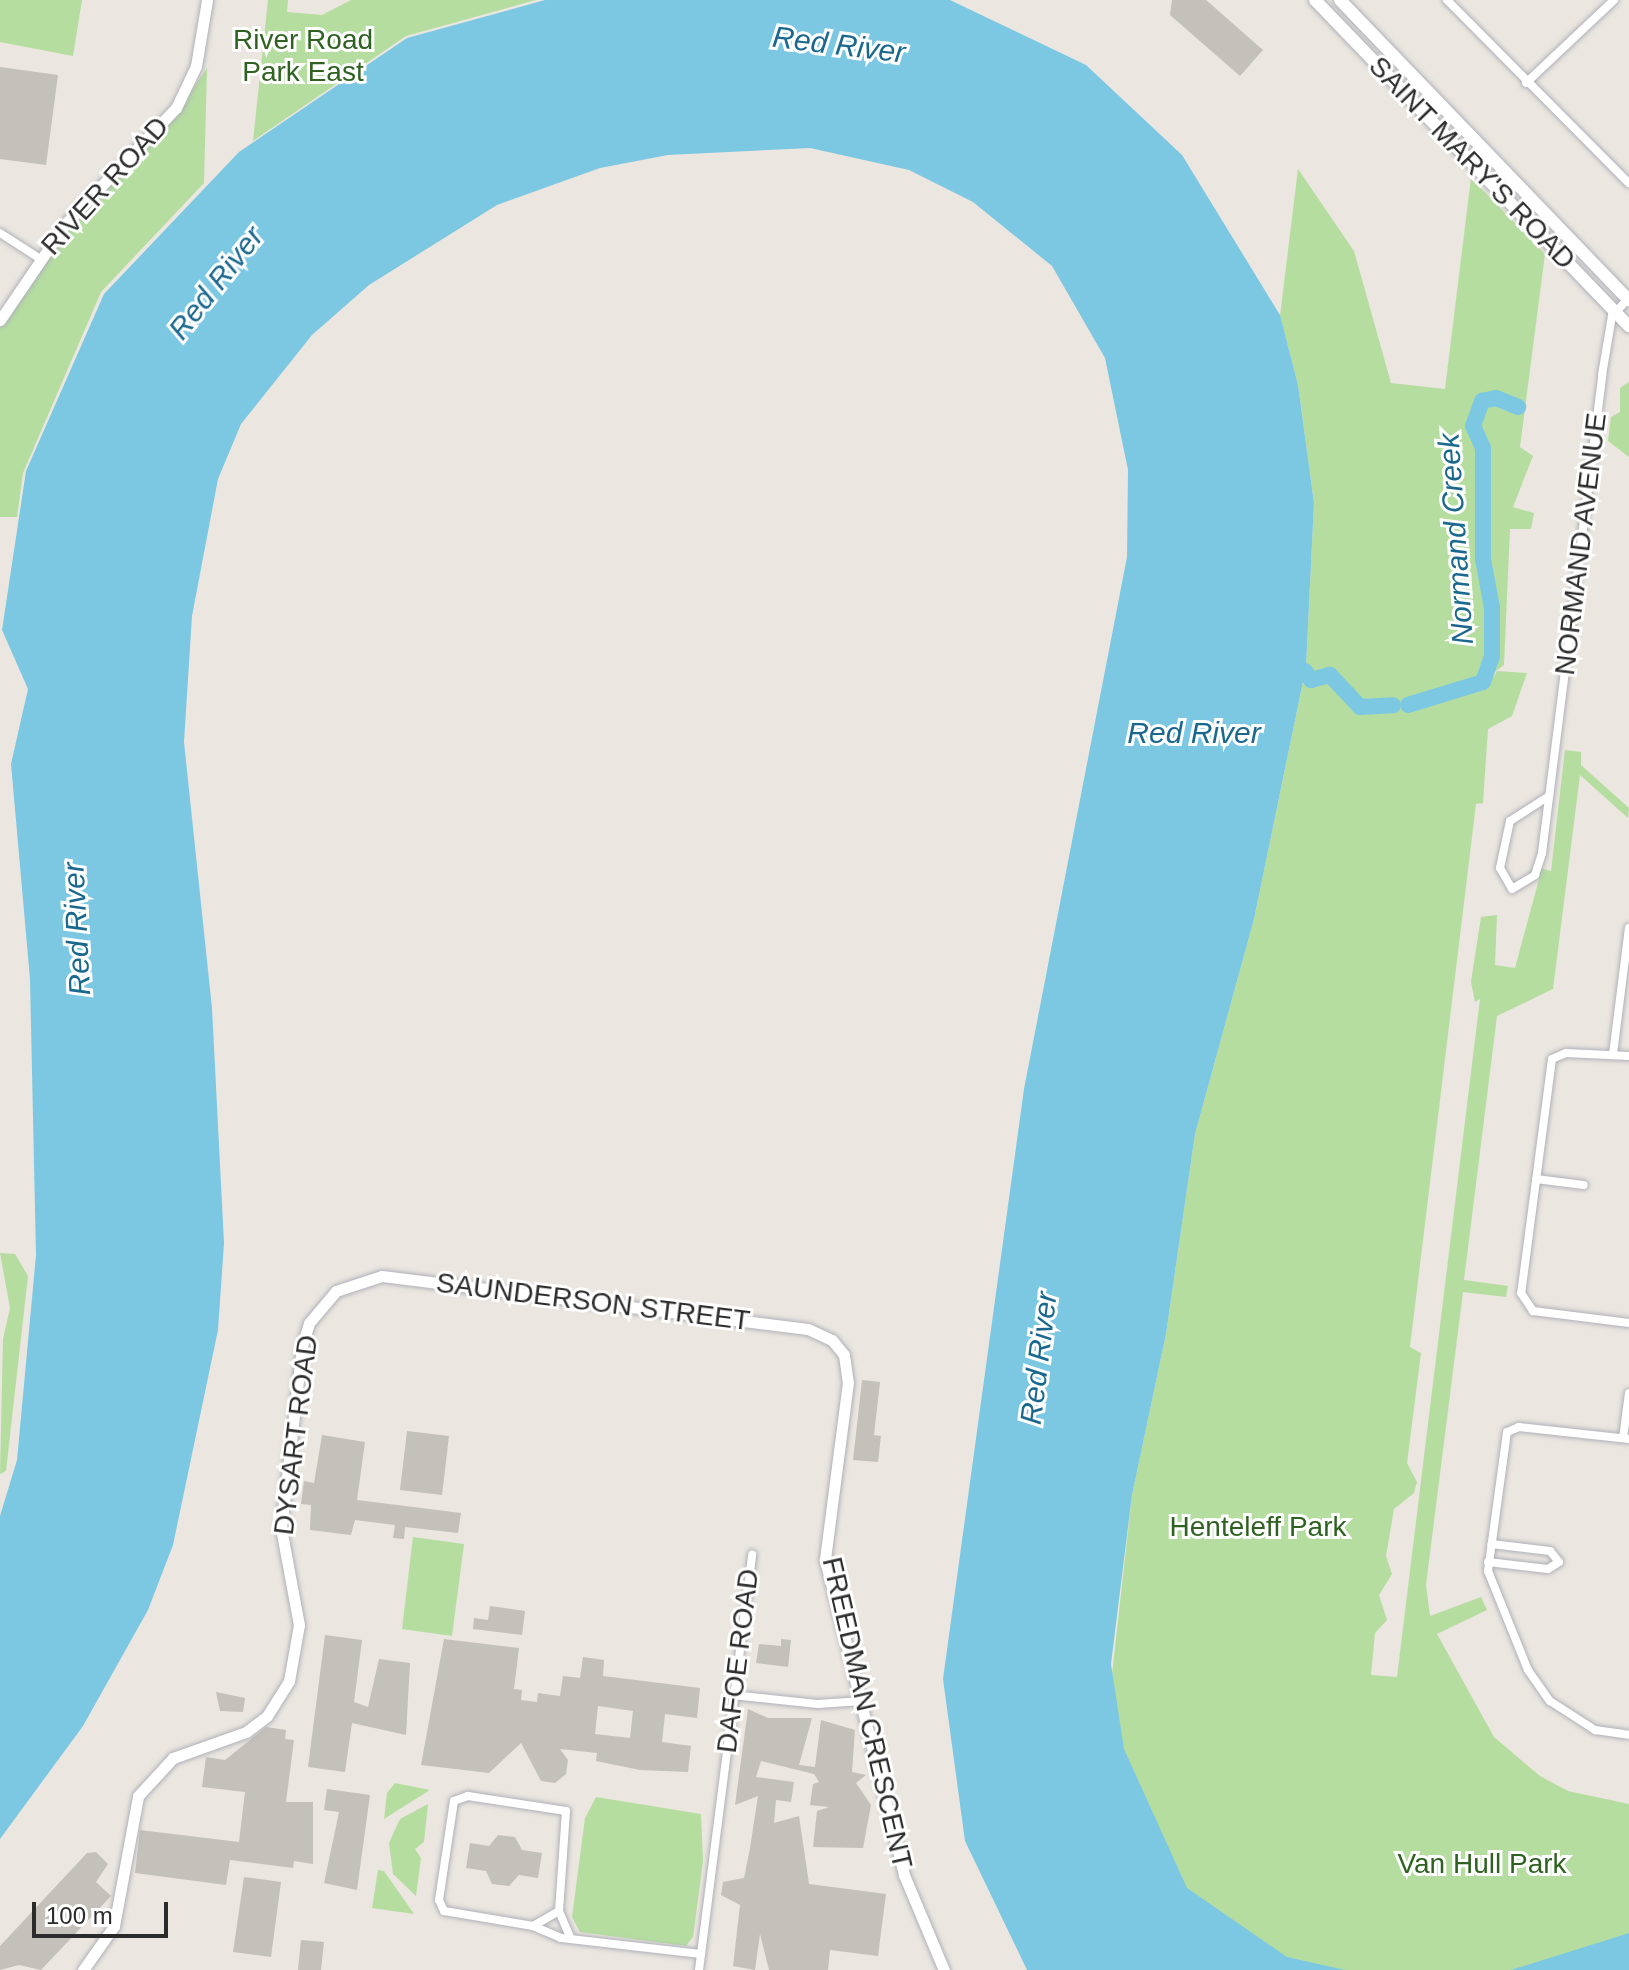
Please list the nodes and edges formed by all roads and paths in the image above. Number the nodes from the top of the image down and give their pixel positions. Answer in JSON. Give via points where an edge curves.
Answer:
{"nodes":[{"id":1,"x":207,"y":0,"type":"edge"},
{"id":2,"x":1315,"y":0,"type":"edge"},
{"id":3,"x":1340,"y":0,"type":"edge"},
{"id":4,"x":1447,"y":0,"type":"edge"},
{"id":5,"x":1614,"y":0,"type":"edge"},
{"id":6,"x":1526,"y":83,"type":"junction"},
{"id":7,"x":1629,"y":183,"type":"edge"},
{"id":8,"x":0,"y":233,"type":"edge"},
{"id":9,"x":39,"y":258,"type":"junction"},
{"id":10,"x":1628,"y":300,"type":"edge"},
{"id":11,"x":1616,"y":312,"type":"junction"},
{"id":12,"x":0,"y":320,"type":"edge"},
{"id":13,"x":1629,"y":326,"type":"edge"},
{"id":14,"x":1549,"y":796,"type":"junction"},
{"id":15,"x":1629,"y":928,"type":"edge"},
{"id":16,"x":1613,"y":1054,"type":"junction"},
{"id":17,"x":1629,"y":1056,"type":"edge"},
{"id":18,"x":1536,"y":1179,"type":"junction"},
{"id":19,"x":1584,"y":1185,"type":"dead end"},
{"id":20,"x":336,"y":1291,"type":"joint"},
{"id":21,"x":1629,"y":1323,"type":"edge"},
{"id":22,"x":844,"y":1355,"type":"joint"},
{"id":23,"x":1629,"y":1393,"type":"edge"},
{"id":24,"x":1626,"y":1439,"type":"edge"},
{"id":25,"x":1491,"y":1544,"type":"junction"},
{"id":26,"x":752,"y":1554,"type":"dead end"},
{"id":27,"x":1488,"y":1562,"type":"junction"},
{"id":28,"x":732,"y":1695,"type":"junction"},
{"id":29,"x":862,"y":1701,"type":"junction"},
{"id":30,"x":1629,"y":1735,"type":"edge"},
{"id":31,"x":559,"y":1911,"type":"junction"},
{"id":32,"x":533,"y":1926,"type":"junction"},
{"id":33,"x":570,"y":1937,"type":"junction"},
{"id":34,"x":701,"y":1954,"type":"junction"},
{"id":35,"x":83,"y":1970,"type":"edge"},
{"id":36,"x":699,"y":1970,"type":"edge"},
{"id":37,"x":944,"y":1970,"type":"edge"}],
"edges":[{"from":1,"to":9,"type":"street","name":"RIVER ROAD","via":[[196,66],[176,108]]},
{"from":2,"to":11,"type":"main road","name":"SAINT MARY'S ROAD"},
{"from":3,"to":10,"type":"main road","name":"SAINT MARY'S ROAD"},
{"from":4,"to":6,"type":"street"},
{"from":5,"to":6,"type":"street"},
{"from":6,"to":7,"type":"street"},
{"from":8,"to":9,"type":"street"},
{"from":9,"to":12,"type":"street","name":"RIVER ROAD"},
{"from":10,"to":11,"type":"street"},
{"from":11,"to":13,"type":"main road","name":"SAINT MARY'S ROAD"},
{"from":11,"to":14,"type":"street","name":"NORMAND AVENUE"},
{"from":14,"to":14,"type":"street","name":"NORMAND AVENUE","via":[[1510,821],[1500,868],[1512,889],[1535,875]]},
{"from":15,"to":16,"type":"street"},
{"from":16,"to":17,"type":"street"},
{"from":16,"to":18,"type":"street","via":[[1566,1053],[1552,1059]]},
{"from":18,"to":19,"type":"street"},
{"from":18,"to":21,"type":"street","via":[[1522,1301],[1533,1311]]},
{"from":20,"to":22,"type":"street","name":"SAUNDERSON STREET","via":[[365,1278],[398,1276],[808,1329],[832,1340]]},
{"from":20,"to":35,"type":"street","name":"DYSART ROAD","via":[[309,1323],[302,1346],[283,1500],[284,1564],[299,1625],[289,1681],[267,1716],[246,1732],[173,1758],[138,1796],[114,1926]]},
{"from":22,"to":29,"type":"street","name":"FREEDMAN CRESCENT","via":[[848,1382],[825,1560]]},
{"from":23,"to":24,"type":"street"},
{"from":24,"to":25,"type":"street","via":[[1519,1427],[1507,1432]]},
{"from":25,"to":27,"type":"street"},
{"from":25,"to":27,"type":"street","via":[[1550,1551],[1559,1562],[1548,1569]]},
{"from":26,"to":28,"type":"street","name":"DAFOE ROAD"},
{"from":27,"to":30,"type":"street","via":[[1490,1589],[1538,1686],[1579,1724]]},
{"from":28,"to":29,"type":"street","via":[[818,1704]]},
{"from":28,"to":34,"type":"street","name":"DAFOE ROAD"},
{"from":29,"to":37,"type":"street","name":"FREEDMAN CRESCENT","via":[[904,1875]]},
{"from":31,"to":32,"type":"street"},
{"from":31,"to":32,"type":"street","via":[[566,1811],[468,1796],[454,1801],[439,1900],[444,1911]]},
{"from":31,"to":33,"type":"street"},
{"from":32,"to":33,"type":"street","via":[[541,1933]]},
{"from":33,"to":34,"type":"street"},
{"from":34,"to":36,"type":"street","name":"DAFOE ROAD"}]}
